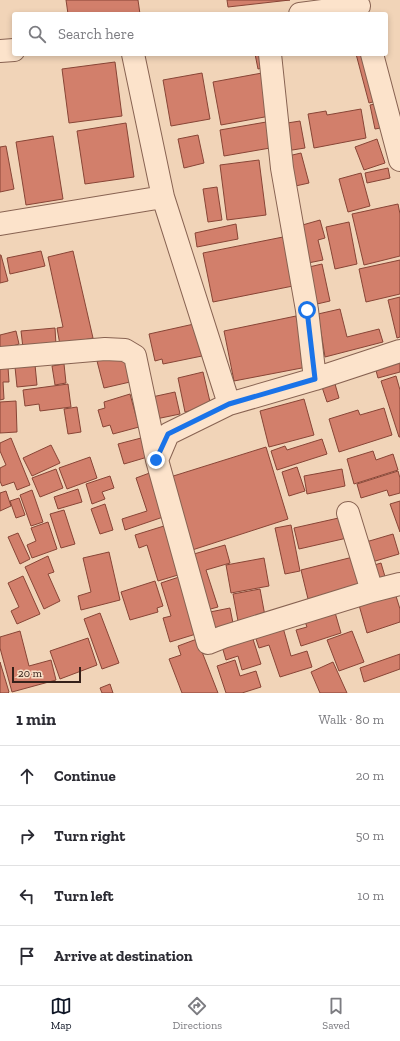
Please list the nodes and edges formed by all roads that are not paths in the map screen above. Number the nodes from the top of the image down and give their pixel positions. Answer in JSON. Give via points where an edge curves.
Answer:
{"nodes":[{"id":1,"x":360,"y":7,"type":"edge"},
{"id":2,"x":317,"y":12,"type":"edge"},
{"id":3,"x":12,"y":50,"type":"edge"},
{"id":4,"x":0,"y":51,"type":"edge"},
{"id":5,"x":133,"y":56,"type":"edge"},
{"id":6,"x":270,"y":56,"type":"edge"},
{"id":7,"x":373,"y":56,"type":"edge"},
{"id":8,"x":400,"y":160,"type":"edge"},
{"id":9,"x":163,"y":197,"type":"junction"},
{"id":10,"x":0,"y":224,"type":"edge"},
{"id":11,"x":400,"y":351,"type":"edge"},
{"id":12,"x":0,"y":358,"type":"edge"},
{"id":13,"x":315,"y":379,"type":"junction"},
{"id":14,"x":229,"y":404,"type":"junction"},
{"id":15,"x":156,"y":460,"type":"junction"},
{"id":16,"x":348,"y":513,"type":"dead end"},
{"id":17,"x":400,"y":584,"type":"edge"},
{"id":18,"x":372,"y":592,"type":"junction"}],
"edges":[{"from":1,"to":2,"type":"street"},
{"from":3,"to":4,"type":"street"},
{"from":5,"to":9,"type":"street"},
{"from":6,"to":13,"type":"street","via":[[282,168],[307,310]]},
{"from":7,"to":8,"type":"street"},
{"from":9,"to":10,"type":"street"},
{"from":9,"to":14,"type":"street"},
{"from":11,"to":13,"type":"street"},
{"from":12,"to":15,"type":"street","via":[[105,349],[125,350],[135,356]]},
{"from":13,"to":14,"type":"street"},
{"from":14,"to":15,"type":"street","via":[[168,434]]},
{"from":15,"to":18,"type":"street","via":[[208,643]]},
{"from":16,"to":18,"type":"street"},
{"from":17,"to":18,"type":"street"}]}
